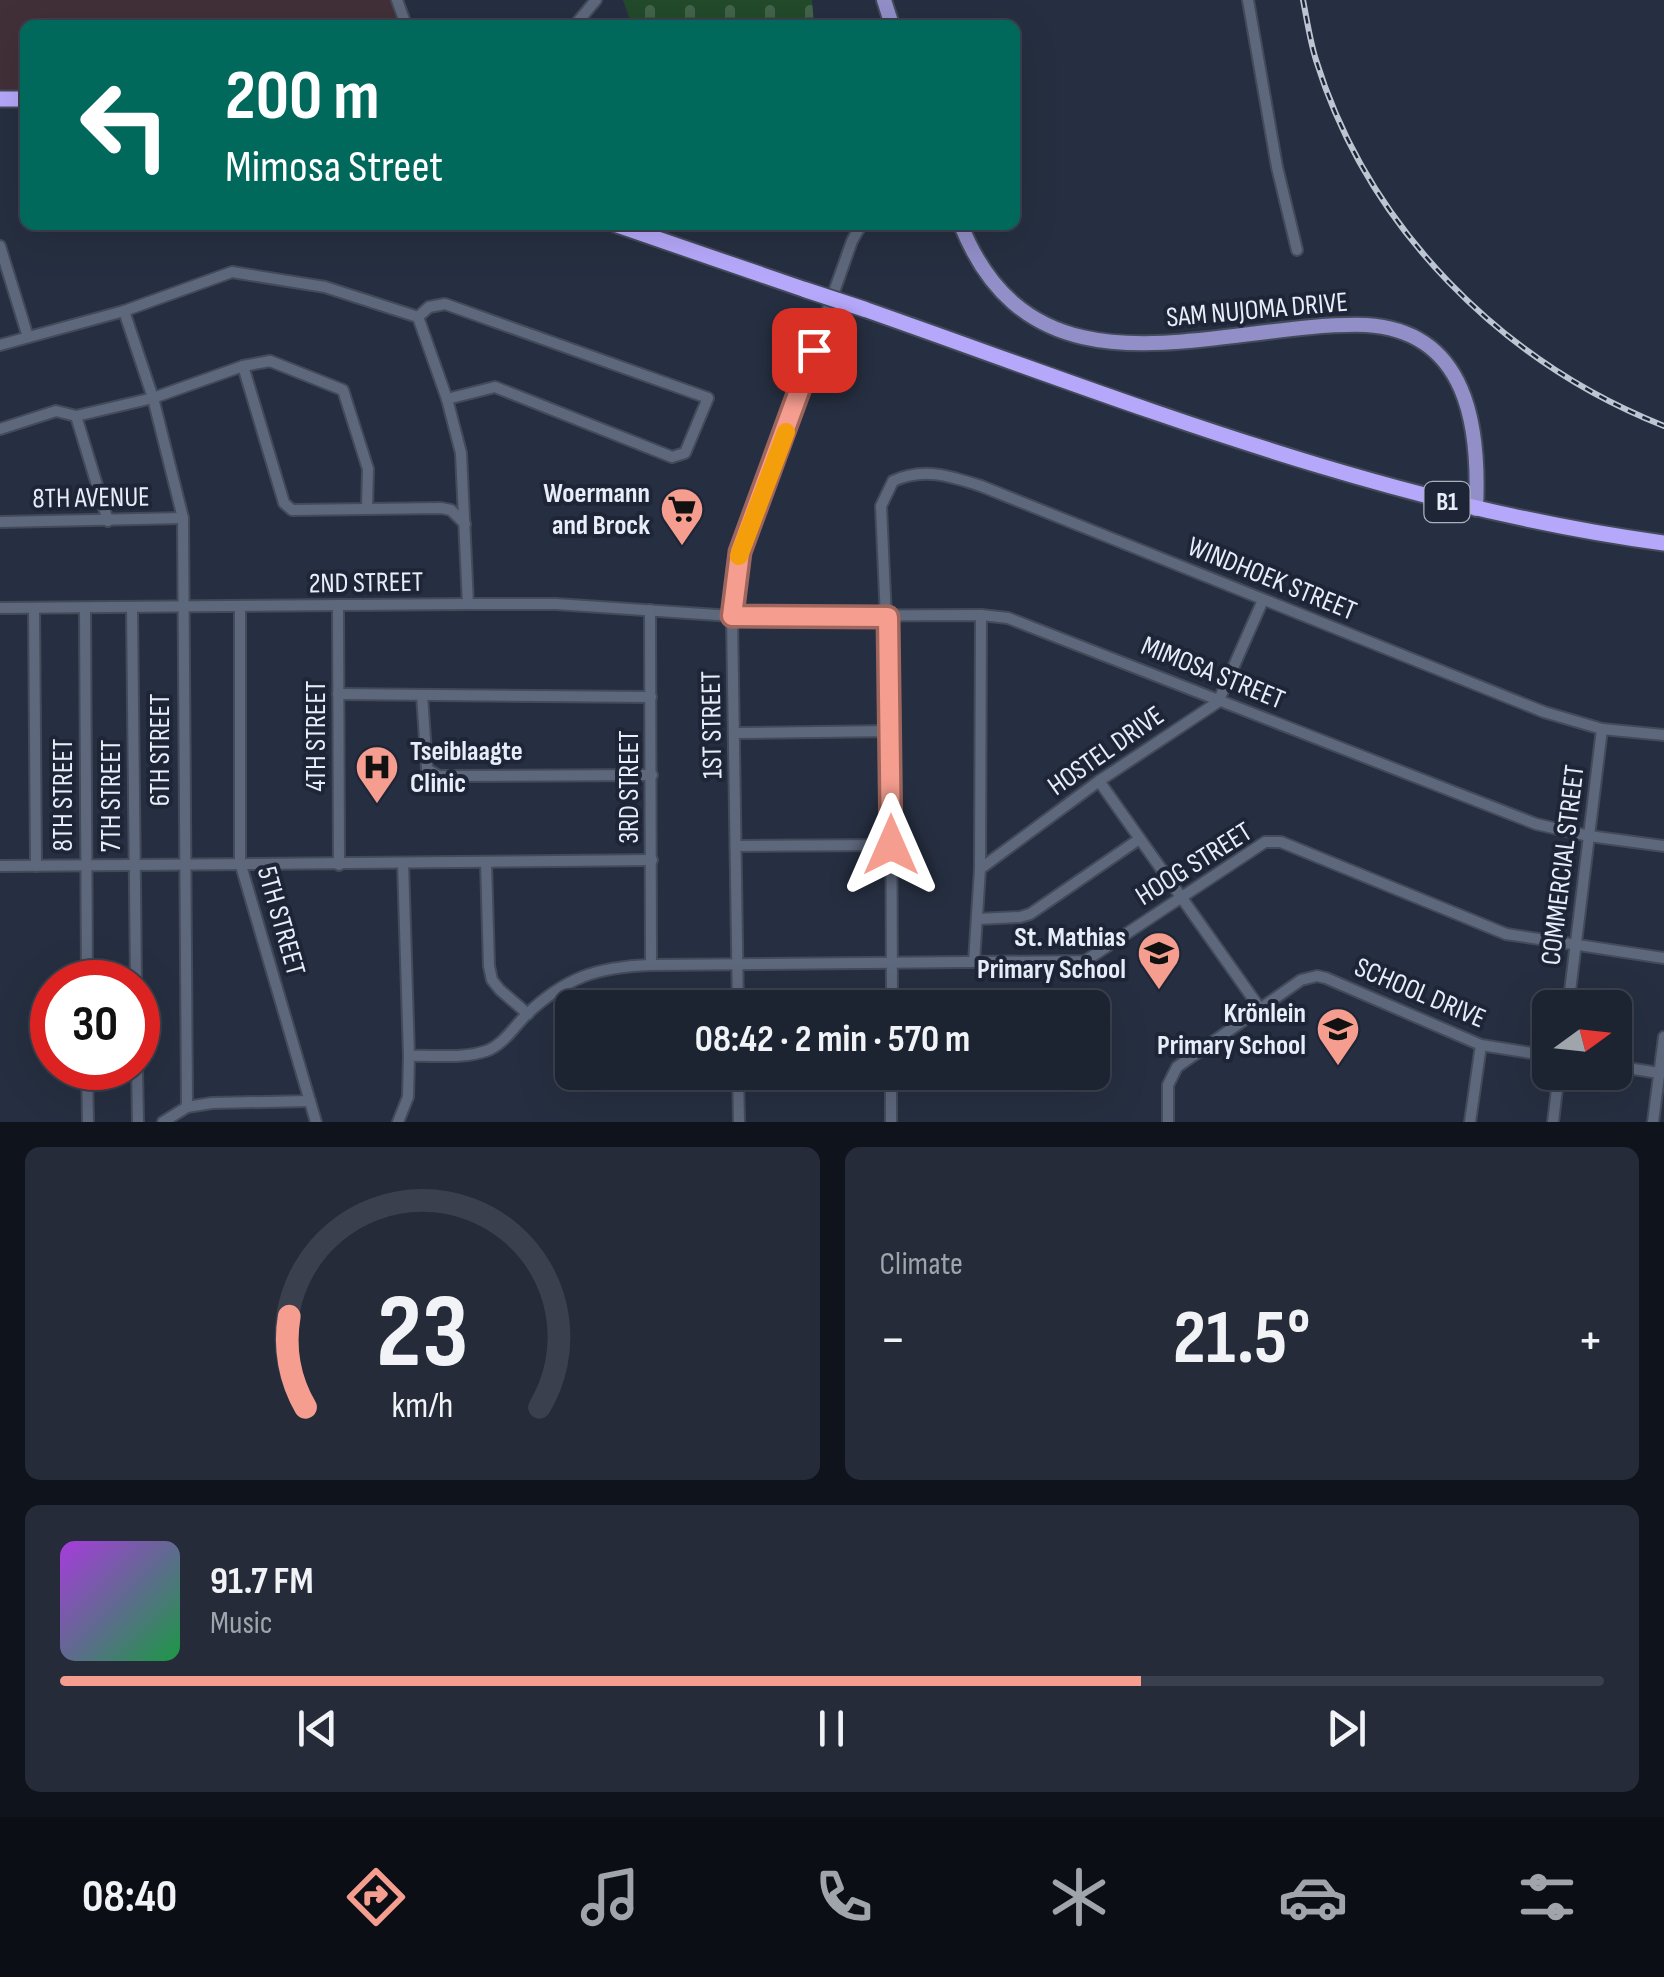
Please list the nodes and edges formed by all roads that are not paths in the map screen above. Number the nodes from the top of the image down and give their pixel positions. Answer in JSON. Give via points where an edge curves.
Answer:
{"nodes":[{"id":1,"x":1248,"y":0,"type":"edge"},
{"id":2,"x":632,"y":230,"type":"edge"},
{"id":3,"x":859,"y":230,"type":"edge"},
{"id":4,"x":965,"y":230,"type":"edge"},
{"id":5,"x":0,"y":246,"type":"edge"},
{"id":6,"x":1297,"y":250,"type":"dead end"},
{"id":7,"x":124,"y":311,"type":"junction"},
{"id":8,"x":418,"y":317,"type":"junction"},
{"id":9,"x":28,"y":338,"type":"junction"},
{"id":10,"x":0,"y":345,"type":"edge"},
{"id":11,"x":243,"y":366,"type":"junction"},
{"id":12,"x":153,"y":398,"type":"junction"},
{"id":13,"x":447,"y":399,"type":"junction"},
{"id":14,"x":76,"y":416,"type":"junction"},
{"id":15,"x":0,"y":428,"type":"edge"},
{"id":16,"x":1476,"y":505,"type":"junction"},
{"id":17,"x":367,"y":509,"type":"junction"},
{"id":18,"x":184,"y":518,"type":"junction"},
{"id":19,"x":108,"y":521,"type":"junction"},
{"id":20,"x":0,"y":522,"type":"edge"},
{"id":21,"x":465,"y":524,"type":"junction"},
{"id":22,"x":1664,"y":535,"type":"edge"},
{"id":23,"x":1664,"y":543,"type":"edge"},
{"id":24,"x":1263,"y":600,"type":"junction"},
{"id":25,"x":468,"y":604,"type":"junction"},
{"id":26,"x":338,"y":606,"type":"junction"},
{"id":27,"x":240,"y":607,"type":"junction"},
{"id":28,"x":0,"y":608,"type":"edge"},
{"id":29,"x":34,"y":608,"type":"junction"},
{"id":30,"x":85,"y":608,"type":"junction"},
{"id":31,"x":132,"y":608,"type":"junction"},
{"id":32,"x":182,"y":608,"type":"junction"},
{"id":33,"x":650,"y":610,"type":"junction"},
{"id":34,"x":981,"y":615,"type":"junction"},
{"id":35,"x":732,"y":616,"type":"junction"},
{"id":36,"x":888,"y":617,"type":"junction"},
{"id":37,"x":338,"y":694,"type":"junction"},
{"id":38,"x":422,"y":695,"type":"junction"},
{"id":39,"x":651,"y":697,"type":"junction"},
{"id":40,"x":1218,"y":702,"type":"junction"},
{"id":41,"x":1602,"y":728,"type":"junction"},
{"id":42,"x":891,"y":731,"type":"junction"},
{"id":43,"x":736,"y":733,"type":"junction"},
{"id":44,"x":1664,"y":735,"type":"edge"},
{"id":45,"x":652,"y":775,"type":"junction"},
{"id":46,"x":1099,"y":781,"type":"junction"},
{"id":47,"x":1589,"y":836,"type":"junction"},
{"id":48,"x":1138,"y":840,"type":"junction"},
{"id":49,"x":891,"y":845,"type":"junction"},
{"id":50,"x":737,"y":846,"type":"junction"},
{"id":51,"x":1664,"y":846,"type":"edge"},
{"id":52,"x":652,"y":860,"type":"junction"},
{"id":53,"x":240,"y":862,"type":"junction"},
{"id":54,"x":486,"y":862,"type":"junction"},
{"id":55,"x":183,"y":863,"type":"junction"},
{"id":56,"x":403,"y":863,"type":"junction"},
{"id":57,"x":134,"y":864,"type":"junction"},
{"id":58,"x":86,"y":865,"type":"junction"},
{"id":59,"x":339,"y":865,"type":"junction"},
{"id":60,"x":0,"y":866,"type":"edge"},
{"id":61,"x":36,"y":866,"type":"junction"},
{"id":62,"x":980,"y":869,"type":"junction"},
{"id":63,"x":1180,"y":898,"type":"junction"},
{"id":64,"x":978,"y":919,"type":"junction"},
{"id":65,"x":1576,"y":945,"type":"junction"},
{"id":66,"x":1660,"y":958,"type":"edge"},
{"id":67,"x":87,"y":960,"type":"edge"},
{"id":68,"x":136,"y":960,"type":"edge"},
{"id":69,"x":892,"y":961,"type":"junction"},
{"id":70,"x":974,"y":962,"type":"junction"},
{"id":71,"x":738,"y":963,"type":"junction"},
{"id":72,"x":651,"y":965,"type":"junction"},
{"id":73,"x":1664,"y":974,"type":"edge"},
{"id":74,"x":738,"y":990,"type":"edge"},
{"id":75,"x":892,"y":990,"type":"edge"},
{"id":76,"x":1570,"y":990,"type":"edge"},
{"id":77,"x":1259,"y":1007,"type":"junction"},
{"id":78,"x":528,"y":1014,"type":"junction"},
{"id":79,"x":1664,"y":1037,"type":"edge"},
{"id":80,"x":1481,"y":1045,"type":"junction"},
{"id":81,"x":1532,"y":1053,"type":"edge"},
{"id":82,"x":410,"y":1056,"type":"junction"},
{"id":83,"x":1632,"y":1069,"type":"edge"},
{"id":84,"x":1659,"y":1073,"type":"junction"},
{"id":85,"x":87,"y":1090,"type":"edge"},
{"id":86,"x":137,"y":1090,"type":"edge"},
{"id":87,"x":738,"y":1090,"type":"edge"},
{"id":88,"x":891,"y":1090,"type":"edge"},
{"id":89,"x":1557,"y":1090,"type":"edge"},
{"id":90,"x":310,"y":1101,"type":"junction"},
{"id":91,"x":187,"y":1107,"type":"junction"},
{"id":92,"x":88,"y":1122,"type":"edge"},
{"id":93,"x":138,"y":1122,"type":"edge"},
{"id":94,"x":164,"y":1122,"type":"edge"},
{"id":95,"x":316,"y":1122,"type":"edge"},
{"id":96,"x":398,"y":1122,"type":"edge"},
{"id":97,"x":739,"y":1122,"type":"edge"},
{"id":98,"x":891,"y":1122,"type":"edge"},
{"id":99,"x":1168,"y":1122,"type":"edge"},
{"id":100,"x":1470,"y":1122,"type":"edge"},
{"id":101,"x":1553,"y":1122,"type":"edge"},
{"id":102,"x":1653,"y":1122,"type":"edge"}],
"edges":[{"from":1,"to":6,"type":"street"},
{"from":2,"to":16,"type":"highway","number":"B1","bridge":true,"via":[[1256,448]]},
{"from":3,"to":35,"type":"street","name":"1ST STREET","via":[[740,552]]},
{"from":4,"to":16,"type":"main road","name":"SAM NUJOMA DRIVE","via":[[986,272],[1023,308],[1073,336],[1101,343],[1153,345],[1348,324],[1402,332],[1427,346],[1459,380],[1472,418]]},
{"from":5,"to":9,"type":"street"},
{"from":7,"to":8,"type":"street","via":[[232,272],[325,288]]},
{"from":7,"to":9,"type":"street"},
{"from":7,"to":12,"type":"street","name":"6TH STREET"},
{"from":8,"to":13,"type":"street"},
{"from":8,"to":13,"type":"street","via":[[445,304],[708,398],[685,453],[672,457],[495,387]]},
{"from":9,"to":10,"type":"street"},
{"from":11,"to":12,"type":"street"},
{"from":11,"to":17,"type":"street","via":[[270,361],[342,390],[368,469]]},
{"from":11,"to":17,"type":"street","via":[[284,502],[292,510]]},
{"from":12,"to":14,"type":"street"},
{"from":12,"to":18,"type":"street","name":"6TH STREET"},
{"from":13,"to":21,"type":"street","via":[[461,453]]},
{"from":14,"to":15,"type":"street","via":[[56,411]]},
{"from":14,"to":19,"type":"street"},
{"from":16,"to":22,"type":"highway","number":"B1"},
{"from":16,"to":23,"type":"highway","number":"B1"},
{"from":17,"to":21,"type":"street","via":[[451,510]]},
{"from":18,"to":19,"type":"street","name":"8TH AVENUE"},
{"from":18,"to":32,"type":"street","name":"6TH STREET"},
{"from":19,"to":20,"type":"street","name":"8TH AVENUE"},
{"from":21,"to":25,"type":"street"},
{"from":24,"to":36,"type":"street","name":"WINDHOEK STREET","via":[[954,477],[922,472],[893,481],[881,506]]},
{"from":24,"to":40,"type":"street"},
{"from":24,"to":41,"type":"street","name":"WINDHOEK STREET","via":[[1506,698]]},
{"from":25,"to":26,"type":"street","name":"2ND STREET"},
{"from":25,"to":33,"type":"street","name":"2ND STREET"},
{"from":26,"to":27,"type":"street","name":"2ND STREET"},
{"from":26,"to":37,"type":"street","name":"4TH STREET"},
{"from":27,"to":32,"type":"street","name":"2ND STREET"},
{"from":27,"to":53,"type":"street","name":"5TH STREET"},
{"from":28,"to":29,"type":"street","name":"2ND STREET"},
{"from":29,"to":30,"type":"street","name":"2ND STREET"},
{"from":29,"to":61,"type":"street"},
{"from":30,"to":31,"type":"street","name":"2ND STREET"},
{"from":30,"to":58,"type":"street","name":"8TH STREET"},
{"from":31,"to":32,"type":"street","name":"2ND STREET"},
{"from":31,"to":57,"type":"street","name":"7TH STREET"},
{"from":32,"to":55,"type":"street","name":"6TH STREET"},
{"from":33,"to":35,"type":"street","name":"2ND STREET"},
{"from":33,"to":39,"type":"street","name":"3RD STREET"},
{"from":34,"to":36,"type":"street","name":"MIMOSA STREET"},
{"from":34,"to":40,"type":"street","name":"MIMOSA STREET","via":[[1077,643]]},
{"from":34,"to":62,"type":"street"},
{"from":35,"to":36,"type":"street","name":"MIMOSA STREET"},
{"from":35,"to":43,"type":"street","name":"1ST STREET"},
{"from":36,"to":42,"type":"street"},
{"from":37,"to":38,"type":"street"},
{"from":37,"to":59,"type":"street","name":"4TH STREET"},
{"from":38,"to":39,"type":"street"},
{"from":38,"to":45,"type":"street","via":[[427,769],[439,776]]},
{"from":39,"to":45,"type":"street","name":"3RD STREET"},
{"from":40,"to":46,"type":"street","name":"HOSTEL DRIVE"},
{"from":40,"to":47,"type":"street","name":"MIMOSA STREET","via":[[1536,824]]},
{"from":41,"to":44,"type":"street","name":"WINDHOEK STREET"},
{"from":41,"to":47,"type":"street","name":"COMMERCIAL STREET"},
{"from":42,"to":43,"type":"street"},
{"from":42,"to":49,"type":"street"},
{"from":43,"to":50,"type":"street","name":"1ST STREET"},
{"from":45,"to":52,"type":"street","name":"3RD STREET"},
{"from":46,"to":48,"type":"street"},
{"from":46,"to":62,"type":"street","name":"HOSTEL DRIVE"},
{"from":47,"to":51,"type":"street","name":"MIMOSA STREET"},
{"from":47,"to":65,"type":"street","name":"COMMERCIAL STREET"},
{"from":48,"to":63,"type":"street"},
{"from":48,"to":64,"type":"street","via":[[1030,914]]},
{"from":49,"to":50,"type":"street"},
{"from":49,"to":69,"type":"street"},
{"from":50,"to":71,"type":"street","name":"1ST STREET"},
{"from":52,"to":54,"type":"street"},
{"from":52,"to":72,"type":"street","name":"3RD STREET"},
{"from":53,"to":55,"type":"street"},
{"from":53,"to":59,"type":"street"},
{"from":53,"to":90,"type":"street","name":"5TH STREET"},
{"from":54,"to":56,"type":"street"},
{"from":54,"to":78,"type":"street","via":[[488,966],[492,980]]},
{"from":55,"to":57,"type":"street"},
{"from":55,"to":91,"type":"street","name":"6TH STREET"},
{"from":56,"to":59,"type":"street"},
{"from":56,"to":82,"type":"street"},
{"from":57,"to":58,"type":"street"},
{"from":57,"to":68,"type":"street","name":"7TH STREET"},
{"from":58,"to":61,"type":"street"},
{"from":58,"to":67,"type":"street","name":"8TH STREET"},
{"from":60,"to":61,"type":"street"},
{"from":62,"to":64,"type":"street"},
{"from":63,"to":65,"type":"street","name":"HOOG STREET","via":[[1258,844],[1274,841],[1506,934]]},
{"from":63,"to":70,"type":"street","name":"HOOG STREET","via":[[1085,960]]},
{"from":63,"to":77,"type":"street"},
{"from":64,"to":70,"type":"street"},
{"from":65,"to":66,"type":"street","name":"HOOG STREET"},
{"from":65,"to":76,"type":"street","name":"COMMERCIAL STREET"},
{"from":66,"to":73,"type":"street"},
{"from":69,"to":70,"type":"street","name":"HOOG STREET"},
{"from":69,"to":71,"type":"street","name":"HOOG STREET"},
{"from":69,"to":75,"type":"street"},
{"from":71,"to":72,"type":"street","name":"HOOG STREET"},
{"from":71,"to":74,"type":"street","name":"1ST STREET"},
{"from":72,"to":78,"type":"street","name":"HOOG STREET","via":[[585,973]]},
{"from":77,"to":80,"type":"street","name":"SCHOOL DRIVE","via":[[1317,976]]},
{"from":77,"to":99,"type":"street","name":"SCHOOL DRIVE","via":[[1177,1066],[1168,1085]]},
{"from":78,"to":82,"type":"street","name":"HOOG STREET","via":[[485,1051]]},
{"from":79,"to":84,"type":"street"},
{"from":80,"to":81,"type":"street","name":"SCHOOL DRIVE"},
{"from":80,"to":100,"type":"street"},
{"from":82,"to":96,"type":"street","via":[[408,1097]]},
{"from":83,"to":84,"type":"street"},
{"from":84,"to":102,"type":"street"},
{"from":85,"to":92,"type":"street"},
{"from":86,"to":93,"type":"street"},
{"from":87,"to":97,"type":"street"},
{"from":88,"to":98,"type":"street"},
{"from":89,"to":101,"type":"street"},
{"from":90,"to":91,"type":"street"},
{"from":90,"to":95,"type":"street","name":"5TH STREET"},
{"from":91,"to":94,"type":"street"}]}
